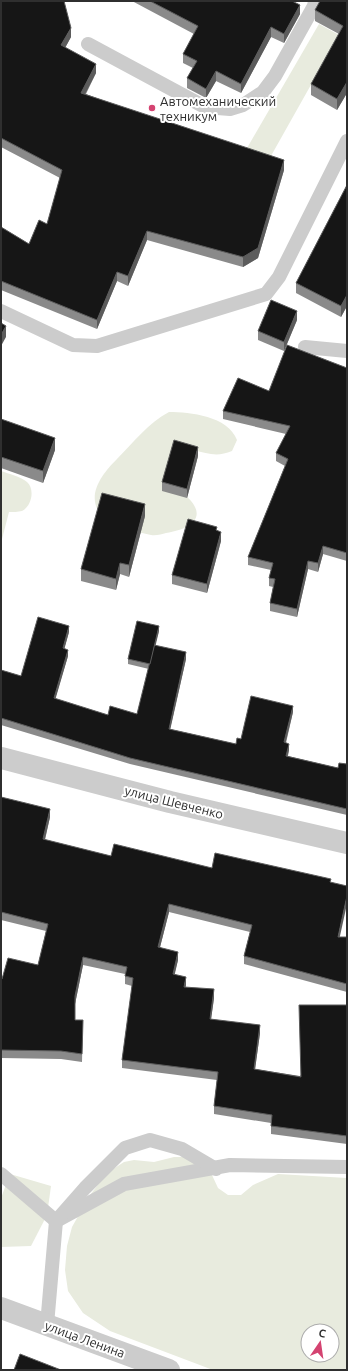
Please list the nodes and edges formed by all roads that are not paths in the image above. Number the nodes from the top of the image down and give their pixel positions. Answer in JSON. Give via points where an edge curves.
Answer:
{"nodes":[{"id":1,"x":315,"y":1,"type":"edge"},
{"id":2,"x":88,"y":44,"type":"dead end"},
{"id":3,"x":347,"y":141,"type":"edge"},
{"id":4,"x":1,"y":311,"type":"edge"},
{"id":5,"x":305,"y":347,"type":"dead end"},
{"id":6,"x":347,"y":351,"type":"edge"},
{"id":7,"x":1,"y":758,"type":"edge"},
{"id":8,"x":347,"y":843,"type":"edge"},
{"id":9,"x":347,"y":1167,"type":"edge"},
{"id":10,"x":216,"y":1169,"type":"junction"},
{"id":11,"x":1,"y":1174,"type":"edge"},
{"id":12,"x":56,"y":1221,"type":"junction"},
{"id":13,"x":1,"y":1308,"type":"edge"},
{"id":14,"x":47,"y":1325,"type":"junction"},
{"id":15,"x":169,"y":1370,"type":"edge"}],
"edges":[{"from":1,"to":2,"type":"lane","via":[[275,76],[263,92],[243,104],[230,108],[205,107]]},
{"from":3,"to":4,"type":"lane","via":[[279,277],[266,294],[97,346],[73,345]]},
{"from":5,"to":6,"type":"lane"},
{"from":7,"to":8,"type":"street","name":"улица Шевченко","via":[[170,802]]},
{"from":9,"to":10,"type":"lane","via":[[230,1165]]},
{"from":10,"to":12,"type":"lane","via":[[124,1184]]},
{"from":10,"to":12,"type":"lane","via":[[182,1149],[150,1140],[125,1148]]},
{"from":11,"to":12,"type":"lane"},
{"from":12,"to":14,"type":"lane"},
{"from":13,"to":14,"type":"street","name":"улица Ленина"},
{"from":14,"to":15,"type":"street","name":"улица Ленина"}]}
